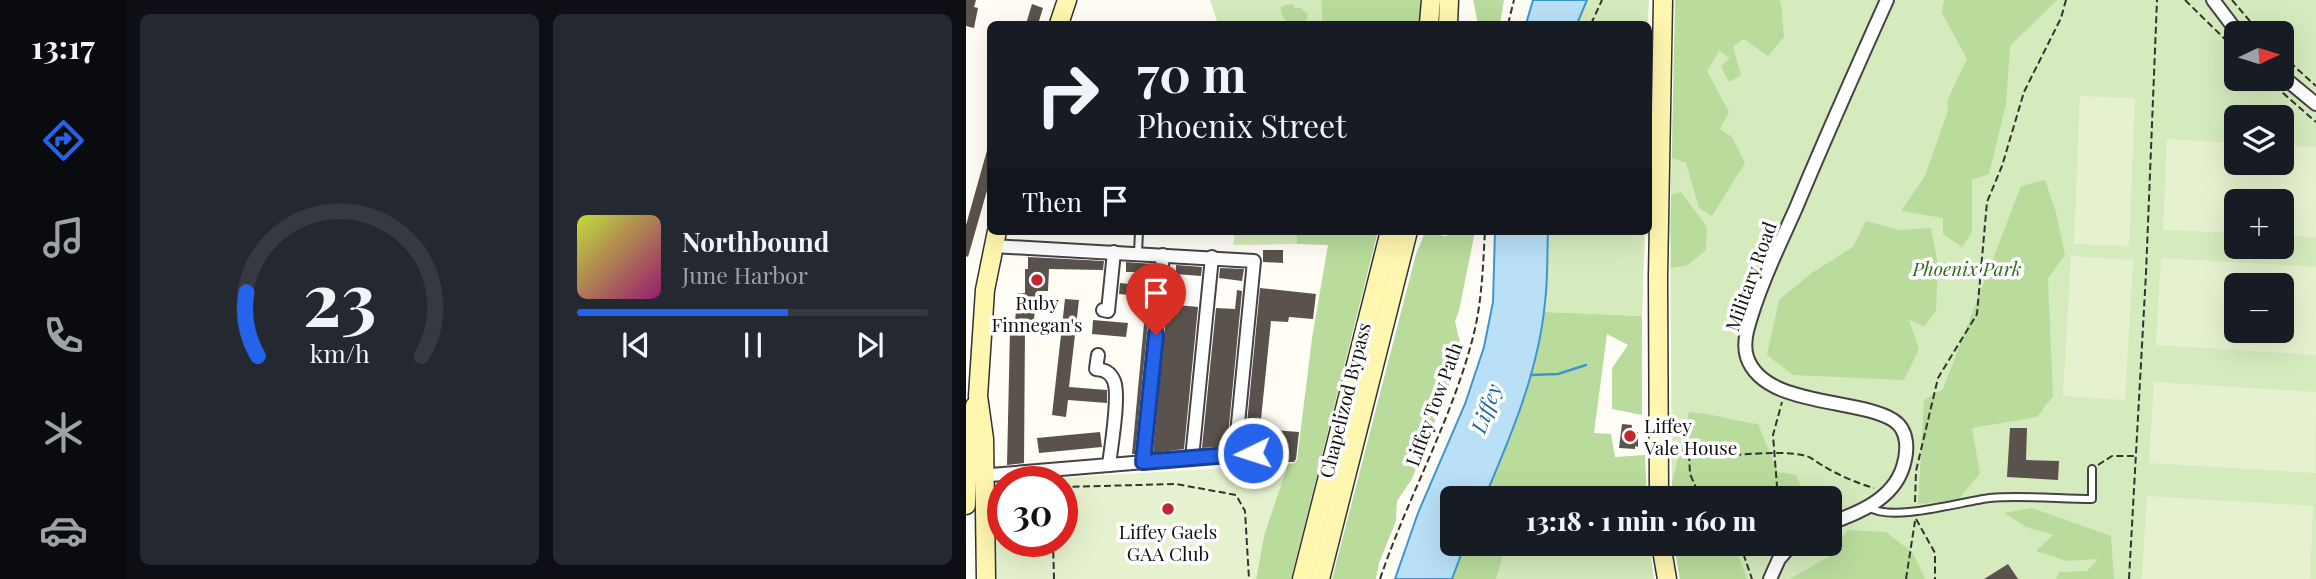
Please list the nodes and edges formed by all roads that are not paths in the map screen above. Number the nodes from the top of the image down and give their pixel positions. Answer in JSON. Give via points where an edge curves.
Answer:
{"nodes":[{"id":1,"x":1067,"y":0,"type":"edge"},
{"id":2,"x":1431,"y":0,"type":"edge"},
{"id":3,"x":1449,"y":0,"type":"edge"},
{"id":4,"x":1663,"y":0,"type":"edge"},
{"id":5,"x":1887,"y":0,"type":"edge"},
{"id":6,"x":2213,"y":0,"type":"edge"},
{"id":7,"x":1060,"y":21,"type":"edge"},
{"id":8,"x":1429,"y":21,"type":"edge"},
{"id":9,"x":1448,"y":21,"type":"edge"},
{"id":10,"x":2229,"y":21,"type":"edge"},
{"id":11,"x":2294,"y":86,"type":"edge"},
{"id":12,"x":2316,"y":104,"type":"edge"},
{"id":13,"x":1139,"y":235,"type":"edge"},
{"id":14,"x":1389,"y":235,"type":"edge"},
{"id":15,"x":1407,"y":235,"type":"edge"},
{"id":16,"x":995,"y":238,"type":"edge"},
{"id":17,"x":1114,"y":252,"type":"junction"},
{"id":18,"x":1138,"y":253,"type":"junction"},
{"id":19,"x":1163,"y":255,"type":"junction"},
{"id":20,"x":1212,"y":257,"type":"junction"},
{"id":21,"x":1103,"y":310,"type":"dead end"},
{"id":22,"x":1098,"y":355,"type":"dead end"},
{"id":23,"x":972,"y":395,"type":"edge"},
{"id":24,"x":1253,"y":453,"type":"dead end"},
{"id":25,"x":1235,"y":454,"type":"junction"},
{"id":26,"x":1192,"y":458,"type":"junction"},
{"id":27,"x":1143,"y":462,"type":"junction"},
{"id":28,"x":1109,"y":466,"type":"junction"},
{"id":29,"x":2092,"y":469,"type":"road end"},
{"id":30,"x":971,"y":472,"type":"edge"},
{"id":31,"x":1659,"y":486,"type":"edge"},
{"id":32,"x":966,"y":505,"type":"edge"},
{"id":33,"x":1869,"y":506,"type":"junction"},
{"id":34,"x":1842,"y":518,"type":"edge"},
{"id":35,"x":1663,"y":556,"type":"edge"},
{"id":36,"x":1782,"y":556,"type":"edge"},
{"id":37,"x":986,"y":579,"type":"edge"},
{"id":38,"x":1302,"y":579,"type":"edge"},
{"id":39,"x":1320,"y":579,"type":"edge"},
{"id":40,"x":1667,"y":579,"type":"edge"},
{"id":41,"x":1770,"y":579,"type":"edge"}],
"edges":[{"from":1,"to":7,"type":"main road"},
{"from":2,"to":8,"type":"main road"},
{"from":3,"to":9,"type":"main road"},
{"from":4,"to":31,"type":"main road"},
{"from":5,"to":33,"type":"street","name":"Military Road","via":[[1762,288],[1745,346],[1747,359],[1766,381],[1814,401],[1879,413],[1895,421],[1906,440],[1902,471],[1892,487]]},
{"from":6,"to":10,"type":"street"},
{"from":11,"to":12,"type":"street"},
{"from":13,"to":18,"type":"lane"},
{"from":14,"to":38,"type":"main road","name":"Chapelizod Bypass"},
{"from":15,"to":39,"type":"main road","name":"Chapelizod Bypass"},
{"from":16,"to":17,"type":"street"},
{"from":16,"to":23,"type":"main road"},
{"from":17,"to":18,"type":"street"},
{"from":17,"to":21,"type":"street","via":[[1108,311]]},
{"from":18,"to":19,"type":"street"},
{"from":19,"to":20,"type":"street"},
{"from":19,"to":27,"type":"street"},
{"from":20,"to":25,"type":"street","via":[[1254,261]]},
{"from":20,"to":26,"type":"street"},
{"from":22,"to":28,"type":"street","via":[[1096,369],[1107,372],[1115,383]]},
{"from":23,"to":30,"type":"main road","via":[[984,439]]},
{"from":24,"to":25,"type":"street"},
{"from":25,"to":26,"type":"street"},
{"from":26,"to":27,"type":"street"},
{"from":27,"to":28,"type":"street"},
{"from":28,"to":30,"type":"street"},
{"from":29,"to":33,"type":"lane","via":[[2092,499],[1990,498],[1954,507],[1882,513]]},
{"from":30,"to":32,"type":"main road"},
{"from":30,"to":37,"type":"main road"},
{"from":33,"to":34,"type":"street","name":"Military Road"},
{"from":35,"to":40,"type":"main road"},
{"from":36,"to":41,"type":"street"}]}
